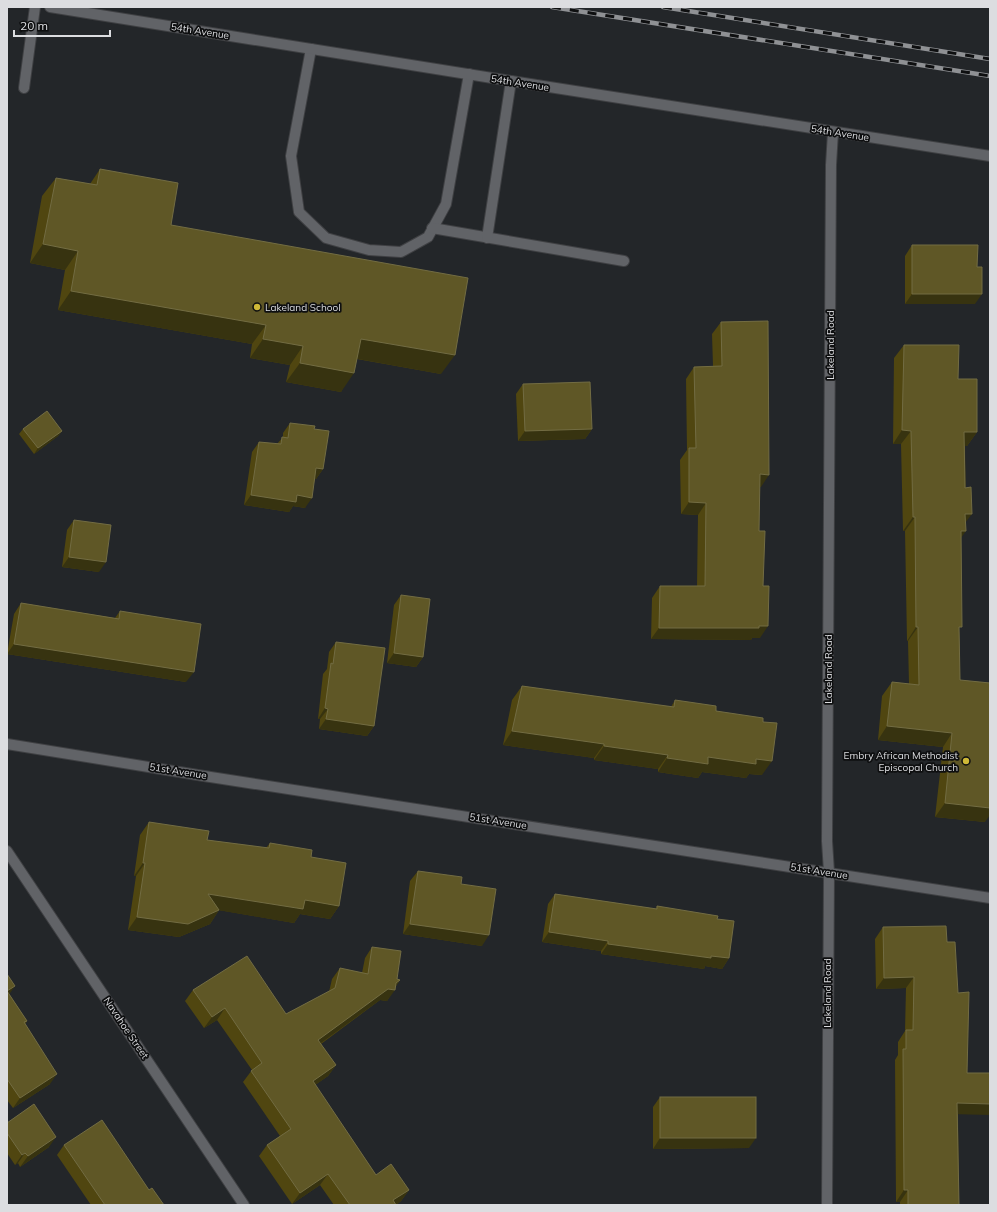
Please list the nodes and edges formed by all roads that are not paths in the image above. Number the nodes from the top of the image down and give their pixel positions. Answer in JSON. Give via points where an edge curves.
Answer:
{"nodes":[{"id":1,"x":36,"y":7,"type":"edge"},
{"id":2,"x":50,"y":7,"type":"edge"},
{"id":3,"x":311,"y":49,"type":"junction"},
{"id":4,"x":469,"y":74,"type":"junction"},
{"id":5,"x":511,"y":81,"type":"junction"},
{"id":6,"x":24,"y":88,"type":"dead end"},
{"id":7,"x":833,"y":132,"type":"junction"},
{"id":8,"x":990,"y":156,"type":"edge"},
{"id":9,"x":432,"y":228,"type":"junction"},
{"id":10,"x":487,"y":238,"type":"junction"},
{"id":11,"x":624,"y":261,"type":"dead end"},
{"id":12,"x":7,"y":744,"type":"edge"},
{"id":13,"x":7,"y":851,"type":"edge"},
{"id":14,"x":829,"y":872,"type":"junction"},
{"id":15,"x":990,"y":898,"type":"edge"},
{"id":16,"x":244,"y":1205,"type":"edge"},
{"id":17,"x":827,"y":1205,"type":"edge"}],
"edges":[{"from":1,"to":6,"type":"street"},
{"from":2,"to":3,"type":"street","name":"54th Avenue"},
{"from":3,"to":4,"type":"street","name":"54th Avenue"},
{"from":3,"to":9,"type":"street","via":[[291,156],[299,212],[326,238],[369,250],[401,252],[428,237]]},
{"from":4,"to":5,"type":"street","name":"54th Avenue"},
{"from":4,"to":9,"type":"street","via":[[446,204]]},
{"from":5,"to":7,"type":"street","name":"54th Avenue"},
{"from":5,"to":10,"type":"street"},
{"from":7,"to":8,"type":"street","name":"54th Avenue"},
{"from":7,"to":14,"type":"street","name":"Lakeland Road","via":[[830,197],[827,841]]},
{"from":9,"to":10,"type":"street"},
{"from":10,"to":11,"type":"street"},
{"from":12,"to":14,"type":"street","name":"51st Avenue"},
{"from":13,"to":16,"type":"street","name":"Navahoe Street"},
{"from":14,"to":15,"type":"street","name":"51st Avenue"},
{"from":14,"to":17,"type":"street","name":"Lakeland Road"}]}
